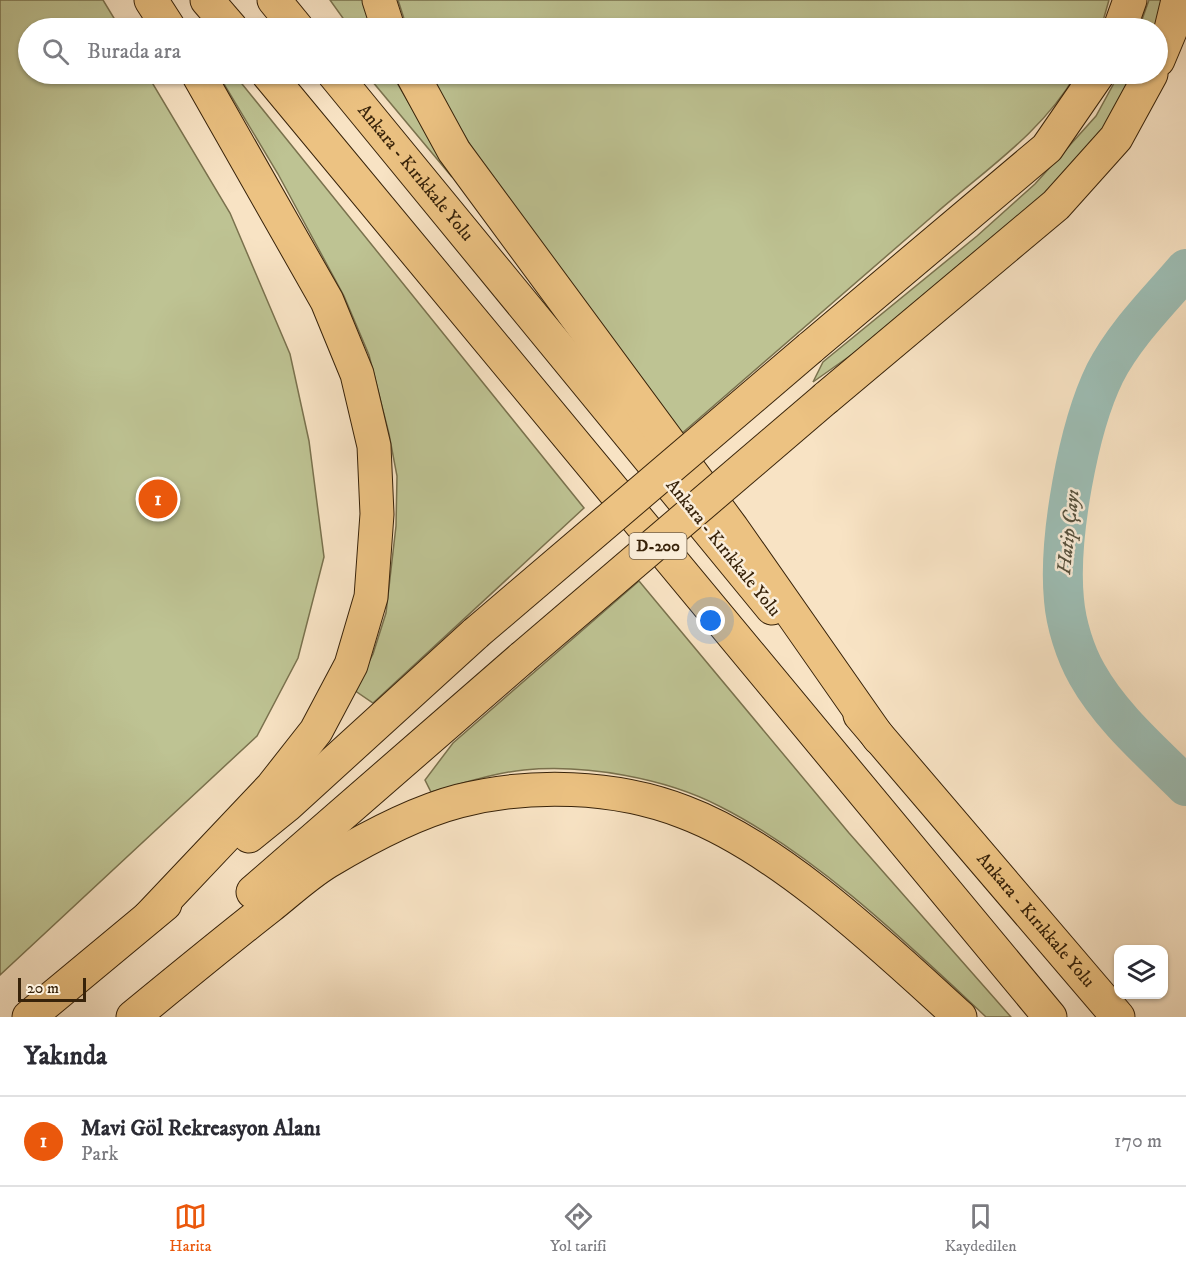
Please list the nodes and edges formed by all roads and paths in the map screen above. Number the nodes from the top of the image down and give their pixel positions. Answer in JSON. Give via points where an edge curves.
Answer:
{"nodes":[{"id":1,"x":151,"y":0,"type":"edge"},
{"id":2,"x":207,"y":0,"type":"edge"},
{"id":3,"x":274,"y":0,"type":"edge"},
{"id":4,"x":379,"y":0,"type":"edge"},
{"id":5,"x":1130,"y":0,"type":"edge"},
{"id":6,"x":1179,"y":0,"type":"edge"},
{"id":7,"x":163,"y":18,"type":"edge"},
{"id":8,"x":222,"y":18,"type":"edge"},
{"id":9,"x":289,"y":18,"type":"edge"},
{"id":10,"x":385,"y":18,"type":"edge"},
{"id":11,"x":1124,"y":18,"type":"edge"},
{"id":12,"x":1168,"y":37,"type":"edge"},
{"id":13,"x":204,"y":84,"type":"edge"},
{"id":14,"x":275,"y":84,"type":"edge"},
{"id":15,"x":342,"y":84,"type":"edge"},
{"id":16,"x":417,"y":84,"type":"edge"},
{"id":17,"x":1091,"y":84,"type":"edge"},
{"id":18,"x":1146,"y":84,"type":"edge"},
{"id":19,"x":879,"y":738,"type":"junction"},
{"id":20,"x":149,"y":917,"type":"junction"},
{"id":21,"x":29,"y":1017,"type":"edge"},
{"id":22,"x":105,"y":1017,"type":"edge"},
{"id":23,"x":133,"y":1017,"type":"edge"},
{"id":24,"x":960,"y":1017,"type":"edge"},
{"id":25,"x":1050,"y":1017,"type":"edge"},
{"id":26,"x":1118,"y":1017,"type":"edge"}],
"edges":[{"from":1,"to":7,"type":"highway"},
{"from":2,"to":8,"type":"highway"},
{"from":3,"to":9,"type":"highway"},
{"from":4,"to":10,"type":"highway"},
{"from":5,"to":11,"type":"highway"},
{"from":6,"to":12,"type":"highway"},
{"from":13,"to":20,"type":"highway","via":[[327,301],[357,374],[374,446],[377,514],[371,597],[351,664],[316,731],[272,787]]},
{"from":14,"to":25,"type":"highway","number":"D-200"},
{"from":15,"to":19,"type":"highway","name":"Ankara - Kırıkkale Yolu","number":"D-200"},
{"from":16,"to":19,"type":"highway","via":[[454,151],[732,528]]},
{"from":17,"to":20,"type":"highway","bridge":true,"via":[[1047,148],[476,633],[286,806]]},
{"from":18,"to":22,"type":"highway","bridge":true,"via":[[1116,138],[1056,205]]},
{"from":19,"to":26,"type":"highway","name":"Ankara - Kırıkkale Yolu","number":"D-200"},
{"from":20,"to":21,"type":"highway"},
{"from":23,"to":24,"type":"highway","via":[[325,863],[399,823],[458,802],[511,792],[570,790],[620,795],[684,812],[741,841],[803,883]]}]}
